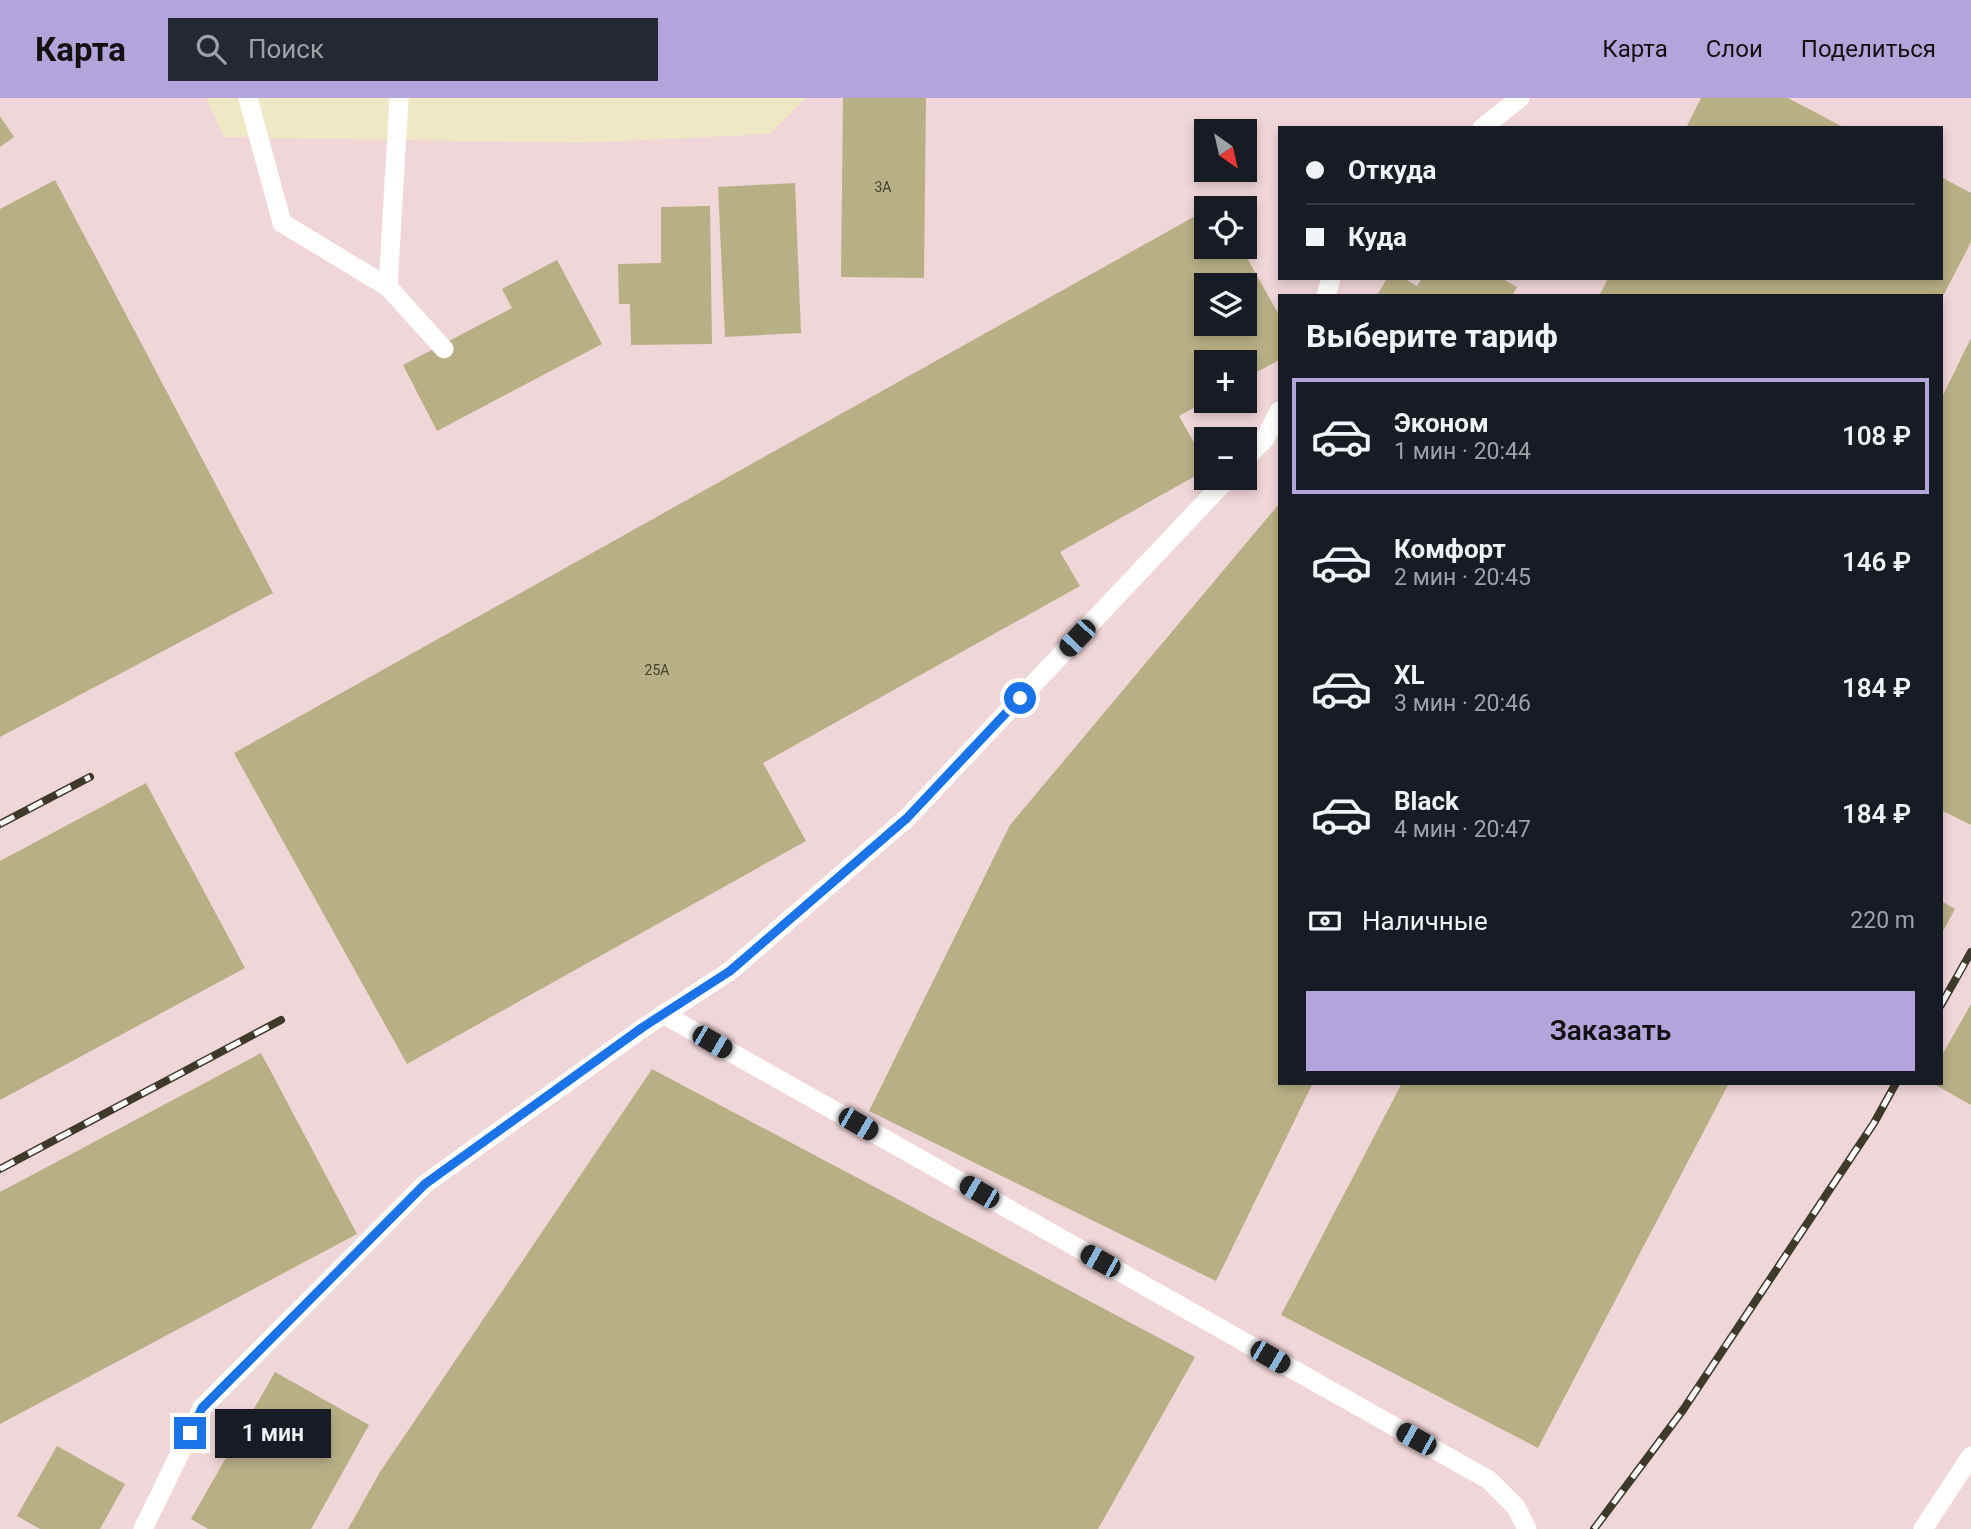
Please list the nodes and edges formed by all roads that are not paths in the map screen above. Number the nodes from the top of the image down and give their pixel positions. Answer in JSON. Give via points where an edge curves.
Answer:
{"nodes":[{"id":1,"x":248,"y":98,"type":"edge"},
{"id":2,"x":399,"y":98,"type":"edge"},
{"id":3,"x":1520,"y":98,"type":"edge"},
{"id":4,"x":1485,"y":126,"type":"edge"},
{"id":5,"x":388,"y":287,"type":"junction"},
{"id":6,"x":444,"y":349,"type":"dead end"},
{"id":7,"x":1278,"y":413,"type":"edge"},
{"id":8,"x":1257,"y":447,"type":"edge"},
{"id":9,"x":1217,"y":490,"type":"edge"},
{"id":10,"x":663,"y":1014,"type":"junction"},
{"id":11,"x":1971,"y":1456,"type":"edge"},
{"id":12,"x":143,"y":1529,"type":"edge"},
{"id":13,"x":1527,"y":1529,"type":"edge"},
{"id":14,"x":1923,"y":1529,"type":"edge"}],
"edges":[{"from":1,"to":5,"type":"lane","via":[[282,223]]},
{"from":2,"to":5,"type":"lane"},
{"from":3,"to":4,"type":"lane"},
{"from":5,"to":6,"type":"lane"},
{"from":7,"to":8,"type":"lane"},
{"from":9,"to":10,"type":"lane","via":[[907,818],[730,971]]},
{"from":10,"to":12,"type":"lane","via":[[425,1184],[202,1408]]},
{"from":10,"to":13,"type":"lane","via":[[1489,1480],[1516,1507]]},
{"from":11,"to":14,"type":"lane"}]}
